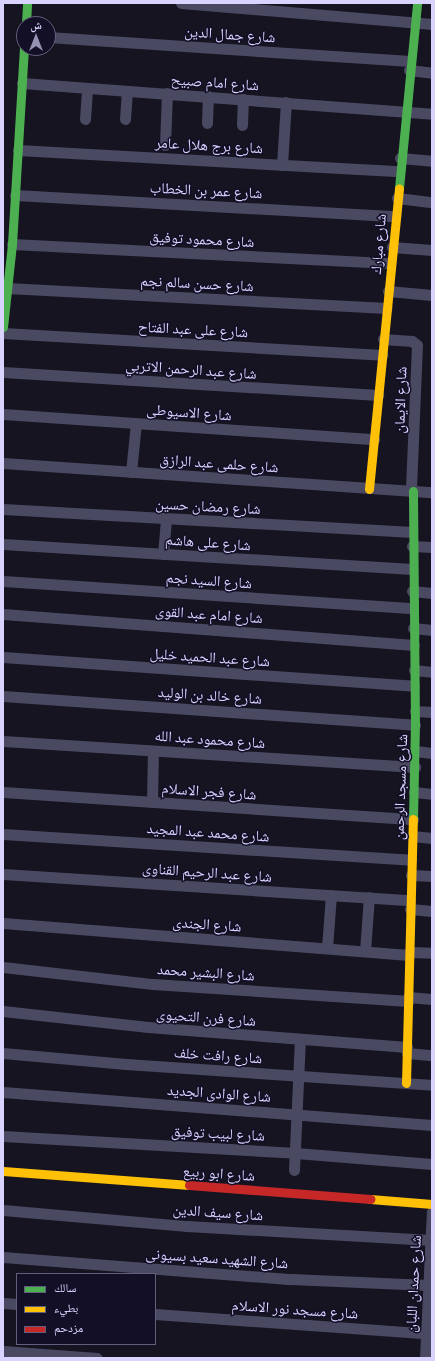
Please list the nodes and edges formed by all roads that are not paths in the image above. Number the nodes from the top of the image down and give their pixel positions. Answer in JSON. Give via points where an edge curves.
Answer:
{"nodes":[{"id":1,"x":27,"y":3,"type":"edge"},
{"id":2,"x":181,"y":3,"type":"edge"},
{"id":3,"x":417,"y":3,"type":"edge"},
{"id":4,"x":26,"y":16,"type":"edge"},
{"id":5,"x":414,"y":22,"type":"junction"},
{"id":6,"x":432,"y":24,"type":"edge"},
{"id":7,"x":56,"y":38,"type":"edge"},
{"id":8,"x":24,"y":56,"type":"edge"},
{"id":9,"x":409,"y":66,"type":"junction"},
{"id":10,"x":432,"y":73,"type":"edge"},
{"id":11,"x":22,"y":83,"type":"junction"},
{"id":12,"x":87,"y":88,"type":"junction"},
{"id":13,"x":127,"y":91,"type":"junction"},
{"id":14,"x":167,"y":93,"type":"junction"},
{"id":15,"x":208,"y":96,"type":"junction"},
{"id":16,"x":243,"y":98,"type":"junction"},
{"id":17,"x":286,"y":102,"type":"junction"},
{"id":18,"x":405,"y":112,"type":"junction"},
{"id":19,"x":432,"y":114,"type":"edge"},
{"id":20,"x":85,"y":119,"type":"dead end"},
{"id":21,"x":125,"y":119,"type":"dead end"},
{"id":22,"x":207,"y":123,"type":"dead end"},
{"id":23,"x":242,"y":125,"type":"dead end"},
{"id":24,"x":165,"y":145,"type":"dead end"},
{"id":25,"x":18,"y":150,"type":"junction"},
{"id":26,"x":400,"y":158,"type":"junction"},
{"id":27,"x":432,"y":161,"type":"edge"},
{"id":28,"x":282,"y":165,"type":"junction"},
{"id":29,"x":399,"y":171,"type":"junction"},
{"id":30,"x":15,"y":195,"type":"junction"},
{"id":31,"x":397,"y":198,"type":"junction"},
{"id":32,"x":432,"y":202,"type":"edge"},
{"id":33,"x":395,"y":216,"type":"junction"},
{"id":34,"x":12,"y":244,"type":"junction"},
{"id":35,"x":392,"y":247,"type":"junction"},
{"id":36,"x":432,"y":250,"type":"edge"},
{"id":37,"x":390,"y":263,"type":"junction"},
{"id":38,"x":7,"y":288,"type":"junction"},
{"id":39,"x":388,"y":291,"type":"junction"},
{"id":40,"x":432,"y":295,"type":"edge"},
{"id":41,"x":386,"y":308,"type":"junction"},
{"id":42,"x":4,"y":312,"type":"edge"},
{"id":43,"x":3,"y":328,"type":"edge"},
{"id":44,"x":3,"y":333,"type":"edge"},
{"id":45,"x":383,"y":339,"type":"junction"},
{"id":46,"x":382,"y":355,"type":"junction"},
{"id":47,"x":3,"y":372,"type":"edge"},
{"id":48,"x":378,"y":395,"type":"junction"},
{"id":49,"x":3,"y":414,"type":"edge"},
{"id":50,"x":136,"y":423,"type":"junction"},
{"id":51,"x":374,"y":439,"type":"junction"},
{"id":52,"x":3,"y":463,"type":"edge"},
{"id":53,"x":131,"y":472,"type":"junction"},
{"id":54,"x":369,"y":489,"type":"junction"},
{"id":55,"x":412,"y":491,"type":"junction"},
{"id":56,"x":432,"y":492,"type":"edge"},
{"id":57,"x":3,"y":509,"type":"edge"},
{"id":58,"x":166,"y":518,"type":"junction"},
{"id":59,"x":412,"y":532,"type":"junction"},
{"id":60,"x":3,"y":544,"type":"edge"},
{"id":61,"x":412,"y":546,"type":"junction"},
{"id":62,"x":432,"y":547,"type":"edge"},
{"id":63,"x":163,"y":554,"type":"junction"},
{"id":64,"x":412,"y":569,"type":"junction"},
{"id":65,"x":3,"y":581,"type":"edge"},
{"id":66,"x":412,"y":591,"type":"junction"},
{"id":67,"x":432,"y":593,"type":"edge"},
{"id":68,"x":413,"y":608,"type":"junction"},
{"id":69,"x":3,"y":614,"type":"edge"},
{"id":70,"x":413,"y":628,"type":"junction"},
{"id":71,"x":432,"y":630,"type":"edge"},
{"id":72,"x":414,"y":645,"type":"junction"},
{"id":73,"x":3,"y":657,"type":"edge"},
{"id":74,"x":414,"y":670,"type":"junction"},
{"id":75,"x":432,"y":672,"type":"edge"},
{"id":76,"x":414,"y":686,"type":"junction"},
{"id":77,"x":3,"y":696,"type":"edge"},
{"id":78,"x":415,"y":711,"type":"junction"},
{"id":79,"x":432,"y":712,"type":"edge"},
{"id":80,"x":415,"y":725,"type":"junction"},
{"id":81,"x":3,"y":742,"type":"edge"},
{"id":82,"x":154,"y":751,"type":"junction"},
{"id":83,"x":415,"y":751,"type":"junction"},
{"id":84,"x":432,"y":753,"type":"edge"},
{"id":85,"x":415,"y":767,"type":"junction"},
{"id":86,"x":3,"y":792,"type":"edge"},
{"id":87,"x":414,"y":792,"type":"junction"},
{"id":88,"x":432,"y":794,"type":"edge"},
{"id":89,"x":152,"y":802,"type":"junction"},
{"id":90,"x":413,"y":819,"type":"junction"},
{"id":91,"x":3,"y":834,"type":"edge"},
{"id":92,"x":412,"y":836,"type":"junction"},
{"id":93,"x":432,"y":838,"type":"edge"},
{"id":94,"x":412,"y":860,"type":"junction"},
{"id":95,"x":3,"y":874,"type":"edge"},
{"id":96,"x":411,"y":875,"type":"junction"},
{"id":97,"x":432,"y":876,"type":"edge"},
{"id":98,"x":331,"y":895,"type":"junction"},
{"id":99,"x":369,"y":897,"type":"junction"},
{"id":100,"x":410,"y":905,"type":"junction"},
{"id":101,"x":432,"y":911,"type":"edge"},
{"id":102,"x":3,"y":923,"type":"edge"},
{"id":103,"x":327,"y":948,"type":"junction"},
{"id":104,"x":365,"y":951,"type":"junction"},
{"id":105,"x":409,"y":953,"type":"junction"},
{"id":106,"x":432,"y":953,"type":"edge"},
{"id":107,"x":3,"y":967,"type":"edge"},
{"id":108,"x":408,"y":999,"type":"junction"},
{"id":109,"x":432,"y":999,"type":"edge"},
{"id":110,"x":3,"y":1011,"type":"edge"},
{"id":111,"x":300,"y":1039,"type":"junction"},
{"id":112,"x":407,"y":1050,"type":"junction"},
{"id":113,"x":3,"y":1053,"type":"edge"},
{"id":114,"x":432,"y":1055,"type":"edge"},
{"id":115,"x":299,"y":1076,"type":"junction"},
{"id":116,"x":406,"y":1083,"type":"junction"},
{"id":117,"x":432,"y":1085,"type":"edge"},
{"id":118,"x":3,"y":1092,"type":"edge"},
{"id":119,"x":298,"y":1114,"type":"junction"},
{"id":120,"x":432,"y":1125,"type":"edge"},
{"id":121,"x":3,"y":1136,"type":"edge"},
{"id":122,"x":296,"y":1153,"type":"junction"},
{"id":123,"x":432,"y":1164,"type":"edge"},
{"id":124,"x":294,"y":1170,"type":"dead end"},
{"id":125,"x":3,"y":1171,"type":"edge"},
{"id":126,"x":432,"y":1204,"type":"edge"},
{"id":127,"x":3,"y":1210,"type":"edge"},
{"id":128,"x":432,"y":1212,"type":"edge"},
{"id":129,"x":431,"y":1240,"type":"junction"},
{"id":130,"x":3,"y":1257,"type":"edge"},
{"id":131,"x":428,"y":1285,"type":"junction"},
{"id":132,"x":3,"y":1303,"type":"edge"},
{"id":133,"x":16,"y":1304,"type":"edge"},
{"id":134,"x":156,"y":1314,"type":"edge"},
{"id":135,"x":429,"y":1334,"type":"edge"},
{"id":136,"x":3,"y":1351,"type":"edge"},
{"id":137,"x":97,"y":1358,"type":"edge"},
{"id":138,"x":425,"y":1358,"type":"edge"}],
"edges":[{"from":1,"to":4,"type":"street"},
{"from":2,"to":5,"type":"street"},
{"from":3,"to":5,"type":"street","name":"شارع مبارك"},
{"from":5,"to":6,"type":"street"},
{"from":5,"to":9,"type":"street","name":"شارع مبارك"},
{"from":7,"to":9,"type":"street","name":"شارع جمال الدين"},
{"from":8,"to":11,"type":"street"},
{"from":9,"to":10,"type":"street","name":"شارع جمال الدين"},
{"from":9,"to":18,"type":"street","name":"شارع مبارك"},
{"from":11,"to":12,"type":"street","name":"شارع امام صبيح"},
{"from":11,"to":25,"type":"street"},
{"from":12,"to":13,"type":"street","name":"شارع امام صبيح"},
{"from":12,"to":20,"type":"street"},
{"from":13,"to":14,"type":"street","name":"شارع امام صبيح"},
{"from":13,"to":21,"type":"street"},
{"from":14,"to":15,"type":"street","name":"شارع امام صبيح"},
{"from":14,"to":24,"type":"street"},
{"from":15,"to":16,"type":"street","name":"شارع امام صبيح"},
{"from":15,"to":22,"type":"street"},
{"from":16,"to":17,"type":"street","name":"شارع امام صبيح"},
{"from":16,"to":23,"type":"street"},
{"from":17,"to":18,"type":"street","name":"شارع امام صبيح"},
{"from":17,"to":28,"type":"street"},
{"from":18,"to":19,"type":"street","name":"شارع امام صبيح"},
{"from":18,"to":26,"type":"street","name":"شارع مبارك"},
{"from":25,"to":28,"type":"street","name":"شارع برج هلال عامر"},
{"from":25,"to":30,"type":"street"},
{"from":26,"to":27,"type":"street"},
{"from":26,"to":29,"type":"street","name":"شارع مبارك"},
{"from":28,"to":29,"type":"street","name":"شارع برج هلال عامر"},
{"from":29,"to":31,"type":"street","name":"شارع مبارك"},
{"from":30,"to":33,"type":"street","name":"شارع عمر بن الخطاب"},
{"from":30,"to":34,"type":"street"},
{"from":31,"to":32,"type":"street"},
{"from":31,"to":33,"type":"street","name":"شارع مبارك"},
{"from":33,"to":35,"type":"street","name":"شارع مبارك"},
{"from":34,"to":37,"type":"street","name":"شارع محمود توفيق"},
{"from":34,"to":38,"type":"street"},
{"from":35,"to":36,"type":"street"},
{"from":35,"to":37,"type":"street","name":"شارع مبارك"},
{"from":37,"to":39,"type":"street","name":"شارع مبارك"},
{"from":38,"to":41,"type":"street","name":"شارع حسن سالم نجم"},
{"from":38,"to":42,"type":"street"},
{"from":39,"to":40,"type":"street"},
{"from":39,"to":41,"type":"street","name":"شارع مبارك"},
{"from":41,"to":45,"type":"street","name":"شارع مبارك"},
{"from":42,"to":43,"type":"street"},
{"from":44,"to":46,"type":"street","name":"شارع على عبد الفتاح"},
{"from":45,"to":46,"type":"street","name":"شارع مبارك"},
{"from":45,"to":55,"type":"street","name":"شارع الايمان","via":[[412,341],[416,345]]},
{"from":46,"to":48,"type":"street","name":"شارع مبارك"},
{"from":47,"to":48,"type":"street","name":"شارع عبد الرحمن الاتربي"},
{"from":48,"to":51,"type":"street","name":"شارع مبارك"},
{"from":49,"to":50,"type":"street","name":"شارع الاسيوطى"},
{"from":50,"to":51,"type":"street","name":"شارع الاسيوطى"},
{"from":50,"to":53,"type":"street"},
{"from":51,"to":54,"type":"street","name":"شارع مبارك"},
{"from":52,"to":53,"type":"street","name":"شارع حلمى عبد الرازق"},
{"from":53,"to":54,"type":"street","name":"شارع حلمى عبد الرازق"},
{"from":54,"to":55,"type":"street","name":"شارع حلمى عبد الرازق"},
{"from":55,"to":56,"type":"street","name":"شارع حلمى عبد الرازق"},
{"from":55,"to":59,"type":"street","name":"شارع مسجد الرحمن"},
{"from":57,"to":58,"type":"street","name":"شارع رمضان حسين"},
{"from":58,"to":59,"type":"street","name":"شارع رمضان حسين"},
{"from":58,"to":63,"type":"street"},
{"from":59,"to":61,"type":"street","name":"شارع مسجد الرحمن"},
{"from":60,"to":63,"type":"street","name":"شارع على هاشم"},
{"from":61,"to":62,"type":"street"},
{"from":61,"to":64,"type":"street","name":"شارع مسجد الرحمن"},
{"from":63,"to":64,"type":"street","name":"شارع على هاشم"},
{"from":64,"to":66,"type":"street","name":"شارع مسجد الرحمن"},
{"from":65,"to":68,"type":"street","name":"شارع السيد نجم"},
{"from":66,"to":67,"type":"street"},
{"from":66,"to":68,"type":"street","name":"شارع مسجد الرحمن"},
{"from":68,"to":70,"type":"street","name":"شارع مسجد الرحمن"},
{"from":69,"to":72,"type":"street","name":"شارع امام عبد القوى"},
{"from":70,"to":71,"type":"street"},
{"from":70,"to":72,"type":"street","name":"شارع مسجد الرحمن"},
{"from":72,"to":74,"type":"street","name":"شارع مسجد الرحمن"},
{"from":73,"to":76,"type":"street","name":"شارع عبد الحميد خليل"},
{"from":74,"to":75,"type":"street"},
{"from":74,"to":76,"type":"street","name":"شارع مسجد الرحمن"},
{"from":76,"to":78,"type":"street","name":"شارع مسجد الرحمن"},
{"from":77,"to":80,"type":"street","name":"شارع خالد بن الوليد"},
{"from":78,"to":79,"type":"street"},
{"from":78,"to":80,"type":"street","name":"شارع مسجد الرحمن"},
{"from":80,"to":83,"type":"street","name":"شارع مسجد الرحمن"},
{"from":81,"to":82,"type":"street","name":"شارع محمود عبد الله"},
{"from":82,"to":85,"type":"street","name":"شارع محمود عبد الله"},
{"from":82,"to":89,"type":"street"},
{"from":83,"to":84,"type":"street"},
{"from":83,"to":85,"type":"street","name":"شارع مسجد الرحمن"},
{"from":85,"to":87,"type":"street","name":"شارع مسجد الرحمن"},
{"from":86,"to":89,"type":"street","name":"شارع فجر الاسلام"},
{"from":87,"to":88,"type":"street"},
{"from":87,"to":90,"type":"street","name":"شارع مسجد الرحمن"},
{"from":89,"to":90,"type":"street","name":"شارع فجر الاسلام"},
{"from":90,"to":92,"type":"street","name":"شارع مسجد الرحمن"},
{"from":91,"to":94,"type":"street","name":"شارع محمد عبد المجيد"},
{"from":92,"to":93,"type":"street"},
{"from":92,"to":94,"type":"street","name":"شارع مسجد الرحمن"},
{"from":94,"to":96,"type":"street","name":"شارع مسجد الرحمن"},
{"from":95,"to":98,"type":"street","name":"شارع عبد الرحيم القناوى"},
{"from":96,"to":97,"type":"street"},
{"from":96,"to":100,"type":"street","name":"شارع مسجد الرحمن"},
{"from":98,"to":99,"type":"street","name":"شارع عبد الرحيم القناوى"},
{"from":98,"to":103,"type":"street"},
{"from":99,"to":100,"type":"street","name":"شارع عبد الرحيم القناوى"},
{"from":99,"to":104,"type":"street"},
{"from":100,"to":101,"type":"street","name":"شارع عبد الرحيم القناوى"},
{"from":100,"to":105,"type":"street","name":"شارع مسجد الرحمن"},
{"from":102,"to":103,"type":"street","name":"شارع الجندى"},
{"from":103,"to":104,"type":"street","name":"شارع الجندى"},
{"from":104,"to":105,"type":"street","name":"شارع الجندى"},
{"from":105,"to":106,"type":"street","name":"شارع الجندى"},
{"from":105,"to":108,"type":"street","name":"شارع مسجد الرحمن"},
{"from":107,"to":108,"type":"street","name":"شارع البشير محمد","via":[[153,984]]},
{"from":108,"to":109,"type":"street","name":"شارع البشير محمد"},
{"from":108,"to":112,"type":"street","name":"شارع مسجد الرحمن"},
{"from":110,"to":111,"type":"street","name":"شارع فرن التحيوى","via":[[148,1027]]},
{"from":111,"to":112,"type":"street","name":"شارع فرن التحيوى"},
{"from":111,"to":115,"type":"street"},
{"from":112,"to":114,"type":"street","name":"شارع فرن التحيوى"},
{"from":112,"to":116,"type":"street","name":"شارع مسجد الرحمن"},
{"from":113,"to":115,"type":"street","name":"شارع رافت خلف"},
{"from":115,"to":116,"type":"street","name":"شارع رافت خلف"},
{"from":115,"to":119,"type":"street"},
{"from":116,"to":117,"type":"street","name":"شارع رافت خلف"},
{"from":118,"to":119,"type":"street","name":"شارع الوادى الجديد"},
{"from":119,"to":120,"type":"street","name":"شارع الوادى الجديد"},
{"from":119,"to":122,"type":"street"},
{"from":121,"to":122,"type":"street","name":"شارع لبيب توفيق"},
{"from":122,"to":123,"type":"street","name":"شارع لبيب توفيق"},
{"from":122,"to":124,"type":"street"},
{"from":125,"to":126,"type":"street","name":"شارع ابو ربيع"},
{"from":127,"to":129,"type":"street","name":"شارع سيف الدين","via":[[187,1226]]},
{"from":128,"to":129,"type":"street","name":"شارع حمدان اللبان"},
{"from":129,"to":131,"type":"street","name":"شارع حمدان اللبان"},
{"from":130,"to":131,"type":"street","name":"شارع الشهيد سعيد بسيونى","via":[[291,1279]]},
{"from":131,"to":135,"type":"street","name":"شارع حمدان اللبان"},
{"from":132,"to":133,"type":"street"},
{"from":134,"to":135,"type":"street","name":"شارع مسجد نور الاسلام"},
{"from":135,"to":138,"type":"street","name":"شارع حمدان اللبان"},
{"from":136,"to":137,"type":"street"}]}
